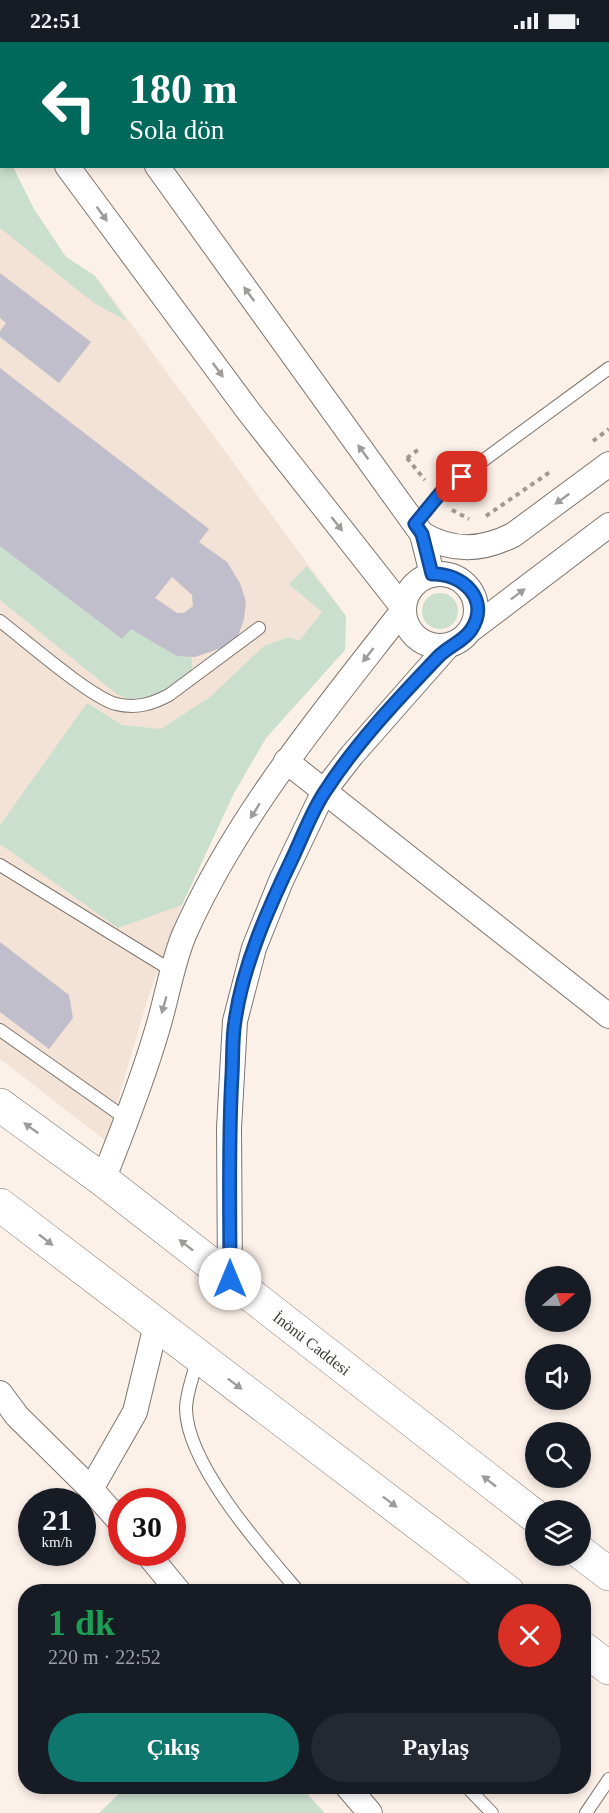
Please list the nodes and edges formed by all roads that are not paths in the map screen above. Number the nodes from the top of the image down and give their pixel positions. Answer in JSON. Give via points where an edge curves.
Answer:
{"nodes":[{"id":1,"x":68,"y":168,"type":"edge"},
{"id":2,"x":158,"y":168,"type":"edge"},
{"id":3,"x":609,"y":368,"type":"edge"},
{"id":4,"x":609,"y":464,"type":"edge"},
{"id":5,"x":609,"y":525,"type":"edge"},
{"id":6,"x":418,"y":529,"type":"junction"},
{"id":7,"x":478,"y":548,"type":"junction"},
{"id":8,"x":441,"y":574,"type":"junction"},
{"id":9,"x":404,"y":609,"type":"junction"},
{"id":10,"x":0,"y":621,"type":"edge"},
{"id":11,"x":259,"y":628,"type":"dead end"},
{"id":12,"x":472,"y":629,"type":"junction"},
{"id":13,"x":448,"y":645,"type":"junction"},
{"id":14,"x":286,"y":761,"type":"junction"},
{"id":15,"x":324,"y":791,"type":"junction"},
{"id":16,"x":0,"y":865,"type":"edge"},
{"id":17,"x":174,"y":972,"type":"junction"},
{"id":18,"x":609,"y":1016,"type":"edge"},
{"id":19,"x":0,"y":1030,"type":"edge"},
{"id":20,"x":0,"y":1105,"type":"edge"},
{"id":21,"x":128,"y":1120,"type":"junction"},
{"id":22,"x":103,"y":1180,"type":"junction"},
{"id":23,"x":0,"y":1205,"type":"edge"},
{"id":24,"x":230,"y":1279,"type":"junction"},
{"id":25,"x":156,"y":1325,"type":"junction"},
{"id":26,"x":198,"y":1356,"type":"junction"},
{"id":27,"x":0,"y":1393,"type":"edge"},
{"id":28,"x":8,"y":1419,"type":"edge"},
{"id":29,"x":90,"y":1488,"type":"edge"},
{"id":30,"x":92,"y":1488,"type":"edge"},
{"id":31,"x":96,"y":1495,"type":"edge"},
{"id":32,"x":108,"y":1508,"type":"edge"},
{"id":33,"x":525,"y":1508,"type":"edge"},
{"id":34,"x":591,"y":1560,"type":"edge"},
{"id":35,"x":158,"y":1566,"type":"edge"},
{"id":36,"x":609,"y":1574,"type":"edge"},
{"id":37,"x":172,"y":1584,"type":"edge"},
{"id":38,"x":292,"y":1584,"type":"edge"},
{"id":39,"x":497,"y":1584,"type":"edge"},
{"id":40,"x":591,"y":1654,"type":"edge"},
{"id":41,"x":609,"y":1668,"type":"edge"},
{"id":42,"x":609,"y":1779,"type":"edge"},
{"id":43,"x":354,"y":1794,"type":"edge"},
{"id":44,"x":474,"y":1794,"type":"edge"},
{"id":45,"x":370,"y":1813,"type":"edge"},
{"id":46,"x":492,"y":1813,"type":"edge"},
{"id":47,"x":586,"y":1813,"type":"edge"}],
"edges":[{"from":1,"to":9,"type":"street","one_way":true,"via":[[249,412]]},
{"from":6,"to":2,"type":"street","one_way":true},
{"from":3,"to":6,"type":"lane","via":[[443,490]]},
{"from":4,"to":7,"type":"street","one_way":true,"via":[[513,535]]},
{"from":12,"to":5,"type":"street","one_way":true},
{"from":6,"to":7,"type":"street","via":[[437,543],[460,549]]},
{"from":6,"to":8,"type":"street"},
{"from":7,"to":8,"type":"street"},
{"from":8,"to":9,"type":"street","via":[[412,586]]},
{"from":8,"to":12,"type":"street","via":[[466,584],[473,594],[476,611]]},
{"from":9,"to":13,"type":"street","via":[[410,632],[419,640],[430,645]]},
{"from":9,"to":14,"type":"street","one_way":true},
{"from":10,"to":11,"type":"lane","via":[[101,697],[129,706],[157,702],[169,695]]},
{"from":12,"to":13,"type":"street","via":[[464,638]]},
{"from":13,"to":15,"type":"street"},
{"from":14,"to":15,"type":"street"},
{"from":14,"to":17,"type":"street","one_way":true,"via":[[218,870],[183,937]]},
{"from":15,"to":18,"type":"street"},
{"from":15,"to":24,"type":"street","via":[[254,948],[235,1021],[229,1128]]},
{"from":16,"to":17,"type":"lane"},
{"from":17,"to":21,"type":"street","one_way":true},
{"from":19,"to":21,"type":"lane"},
{"from":22,"to":20,"type":"main road","name":"İnönü Caddesi","one_way":true},
{"from":21,"to":22,"type":"street"},
{"from":24,"to":22,"type":"main road","name":"İnönü Caddesi","one_way":true},
{"from":23,"to":25,"type":"main road","one_way":true},
{"from":33,"to":24,"type":"main road","name":"İnönü Caddesi","one_way":true},
{"from":25,"to":26,"type":"main road"},
{"from":25,"to":30,"type":"street","via":[[135,1412]]},
{"from":26,"to":38,"type":"lane","via":[[186,1408],[198,1454],[241,1524]]},
{"from":26,"to":39,"type":"main road","one_way":true},
{"from":27,"to":28,"type":"street"},
{"from":28,"to":29,"type":"street"},
{"from":31,"to":32,"type":"street"},
{"from":34,"to":36,"type":"main road"},
{"from":35,"to":37,"type":"street"},
{"from":40,"to":41,"type":"main road"},
{"from":42,"to":47,"type":"lane"},
{"from":43,"to":45,"type":"street"},
{"from":44,"to":46,"type":"lane"}]}
